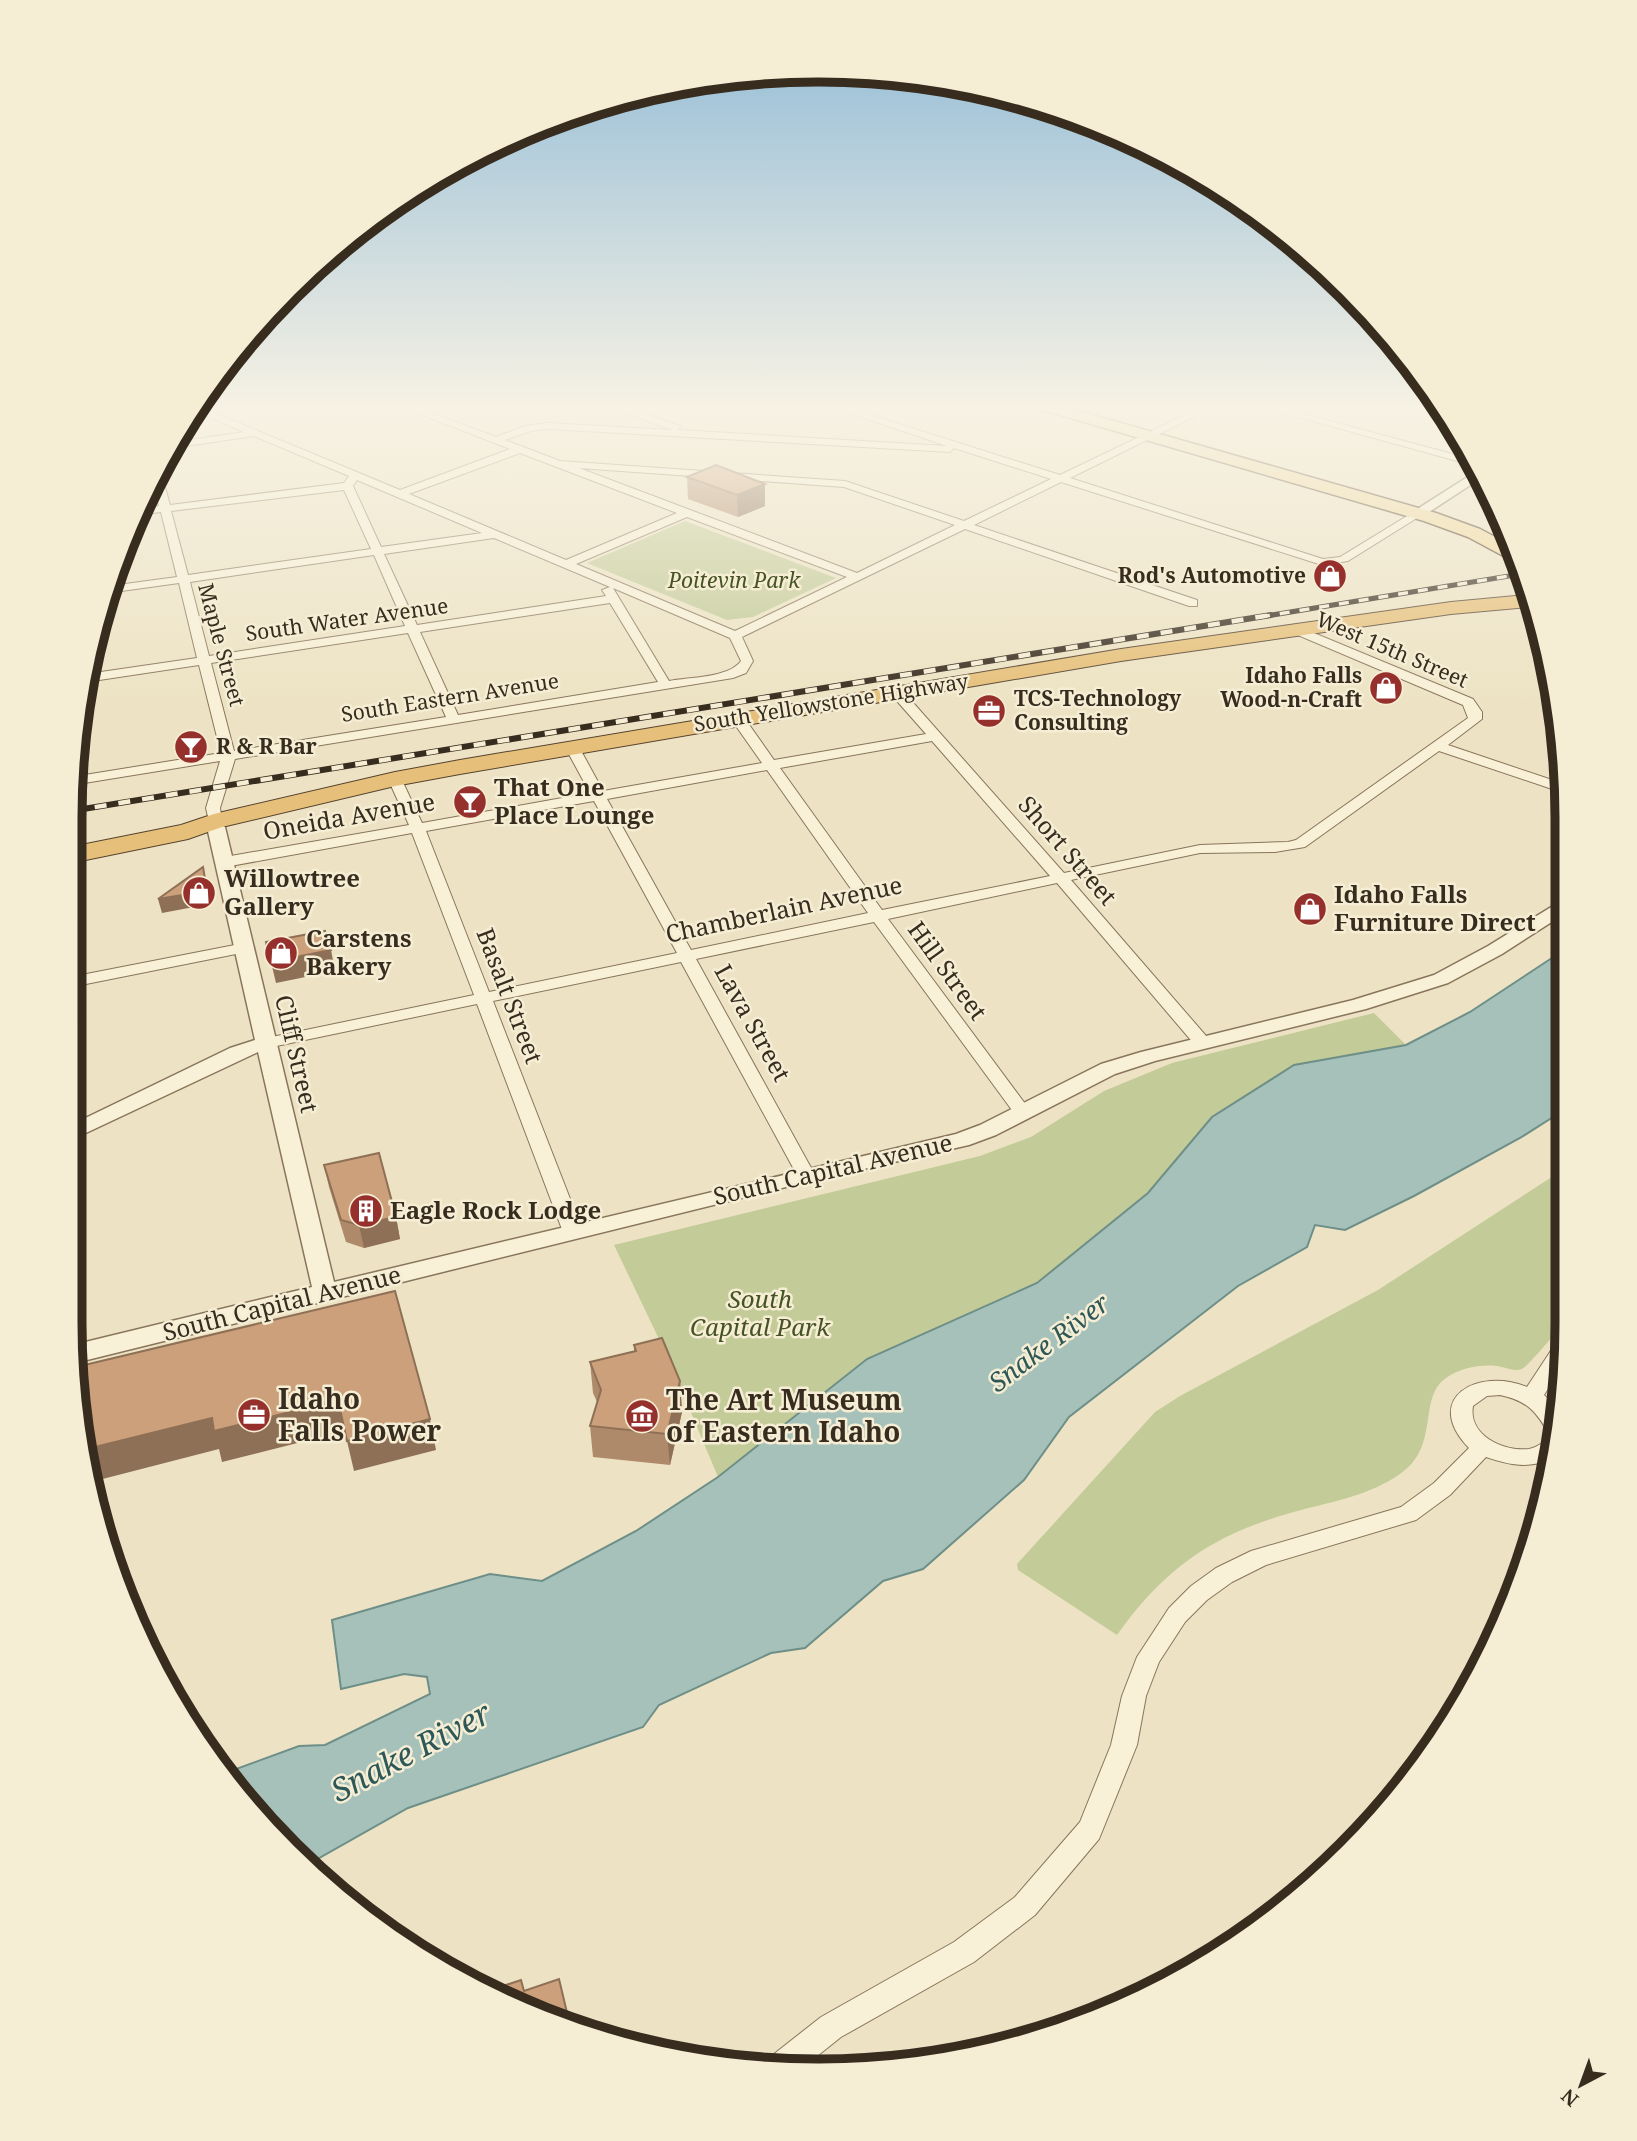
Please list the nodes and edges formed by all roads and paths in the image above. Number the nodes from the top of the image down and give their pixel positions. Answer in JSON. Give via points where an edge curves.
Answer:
{"nodes":[{"id":1,"x":165,"y":505,"type":"edge"},
{"id":2,"x":193,"y":505,"type":"edge"},
{"id":3,"x":360,"y":505,"type":"edge"},
{"id":4,"x":425,"y":505,"type":"edge"},
{"id":5,"x":666,"y":505,"type":"edge"},
{"id":6,"x":906,"y":505,"type":"edge"},
{"id":7,"x":1005,"y":505,"type":"edge"},
{"id":8,"x":1144,"y":505,"type":"edge"},
{"id":9,"x":1375,"y":505,"type":"edge"},
{"id":10,"x":1378,"y":505,"type":"edge"},
{"id":11,"x":1432,"y":505,"type":"edge"},
{"id":12,"x":166,"y":509,"type":"junction"},
{"id":13,"x":150,"y":511,"type":"edge"},
{"id":14,"x":686,"y":513,"type":"junction"},
{"id":15,"x":1415,"y":516,"type":"junction"},
{"id":16,"x":964,"y":525,"type":"junction"},
{"id":17,"x":496,"y":534,"type":"junction"},
{"id":18,"x":1503,"y":548,"type":"edge"},
{"id":19,"x":378,"y":553,"type":"junction"},
{"id":20,"x":566,"y":564,"type":"junction"},
{"id":21,"x":1510,"y":565,"type":"edge"},
{"id":22,"x":857,"y":578,"type":"junction"},
{"id":23,"x":184,"y":579,"type":"junction"},
{"id":24,"x":609,"y":580,"type":"junction"},
{"id":25,"x":119,"y":589,"type":"edge"},
{"id":26,"x":1519,"y":593,"type":"edge"},
{"id":27,"x":612,"y":598,"type":"junction"},
{"id":28,"x":1522,"y":602,"type":"edge"},
{"id":29,"x":1193,"y":603,"type":"dead end"},
{"id":30,"x":1524,"y":607,"type":"edge"},
{"id":31,"x":1451,"y":608,"type":"junction"},
{"id":32,"x":413,"y":630,"type":"junction"},
{"id":33,"x":1297,"y":630,"type":"junction"},
{"id":34,"x":735,"y":636,"type":"junction"},
{"id":35,"x":204,"y":660,"type":"junction"},
{"id":36,"x":96,"y":677,"type":"edge"},
{"id":37,"x":665,"y":684,"type":"junction"},
{"id":38,"x":896,"y":692,"type":"junction"},
{"id":39,"x":1472,"y":706,"type":"joint"},
{"id":40,"x":453,"y":718,"type":"junction"},
{"id":41,"x":738,"y":719,"type":"junction"},
{"id":42,"x":936,"y":736,"type":"junction"},
{"id":43,"x":1439,"y":746,"type":"junction"},
{"id":44,"x":572,"y":747,"type":"junction"},
{"id":45,"x":229,"y":756,"type":"junction"},
{"id":46,"x":771,"y":766,"type":"junction"},
{"id":47,"x":84,"y":779,"type":"edge"},
{"id":48,"x":395,"y":779,"type":"junction"},
{"id":49,"x":1554,"y":785,"type":"edge"},
{"id":50,"x":600,"y":796,"type":"junction"},
{"id":51,"x":215,"y":824,"type":"junction"},
{"id":52,"x":418,"y":828,"type":"junction"},
{"id":53,"x":82,"y":841,"type":"edge"},
{"id":54,"x":82,"y":853,"type":"edge"},
{"id":55,"x":225,"y":862,"type":"junction"},
{"id":56,"x":1062,"y":880,"type":"junction"},
{"id":57,"x":1555,"y":911,"type":"edge"},
{"id":58,"x":879,"y":918,"type":"junction"},
{"id":59,"x":245,"y":948,"type":"junction"},
{"id":60,"x":688,"y":957,"type":"junction"},
{"id":61,"x":82,"y":980,"type":"edge"},
{"id":62,"x":484,"y":998,"type":"junction"},
{"id":63,"x":1200,"y":1041,"type":"junction"},
{"id":64,"x":267,"y":1043,"type":"junction"},
{"id":65,"x":1023,"y":1112,"type":"junction"},
{"id":66,"x":82,"y":1128,"type":"edge"},
{"id":67,"x":806,"y":1175,"type":"junction"},
{"id":68,"x":573,"y":1232,"type":"junction"},
{"id":69,"x":325,"y":1293,"type":"junction"},
{"id":70,"x":83,"y":1352,"type":"edge"},
{"id":71,"x":1553,"y":1362,"type":"edge"},
{"id":72,"x":1532,"y":1396,"type":"junction"},
{"id":73,"x":1549,"y":1410,"type":"edge"},
{"id":74,"x":1483,"y":1447,"type":"junction"},
{"id":75,"x":1543,"y":1455,"type":"edge"},
{"id":76,"x":792,"y":2058,"type":"edge"}],
"edges":[{"from":1,"to":12,"type":"street","name":"Maple Street"},
{"from":2,"to":12,"type":"street"},
{"from":3,"to":19,"type":"street"},
{"from":4,"to":17,"type":"street"},
{"from":5,"to":14,"type":"street"},
{"from":6,"to":16,"type":"street"},
{"from":7,"to":16,"type":"street"},
{"from":8,"to":15,"type":"street","via":[[1322,562],[1344,559]]},
{"from":9,"to":15,"type":"main road"},
{"from":10,"to":15,"type":"main road"},
{"from":11,"to":15,"type":"street"},
{"from":12,"to":13,"type":"street"},
{"from":12,"to":23,"type":"street","name":"Maple Street"},
{"from":14,"to":20,"type":"street"},
{"from":14,"to":22,"type":"street"},
{"from":15,"to":18,"type":"main road","via":[[1477,534]]},
{"from":15,"to":21,"type":"main road"},
{"from":16,"to":22,"type":"street"},
{"from":16,"to":29,"type":"street"},
{"from":17,"to":19,"type":"street"},
{"from":17,"to":20,"type":"street"},
{"from":19,"to":23,"type":"street"},
{"from":19,"to":32,"type":"street"},
{"from":20,"to":24,"type":"street"},
{"from":22,"to":34,"type":"street"},
{"from":23,"to":25,"type":"street"},
{"from":23,"to":35,"type":"street","name":"Maple Street"},
{"from":24,"to":27,"type":"street"},
{"from":24,"to":34,"type":"street"},
{"from":26,"to":31,"type":"highway","name":"South Yellowstone Highway"},
{"from":27,"to":32,"type":"street","name":"South Water Avenue"},
{"from":27,"to":37,"type":"street"},
{"from":28,"to":31,"type":"highway","name":"South Yellowstone Highway"},
{"from":30,"to":31,"type":"highway"},
{"from":31,"to":33,"type":"highway","name":"South Yellowstone Highway"},
{"from":32,"to":35,"type":"street","name":"South Water Avenue"},
{"from":32,"to":40,"type":"street"},
{"from":33,"to":38,"type":"highway","name":"South Yellowstone Highway"},
{"from":33,"to":39,"type":"street","name":"West 15th Street"},
{"from":34,"to":37,"type":"street","name":"South Eastern Avenue","via":[[747,662],[735,673]]},
{"from":35,"to":36,"type":"street","name":"South Water Avenue"},
{"from":35,"to":45,"type":"street","name":"Maple Street"},
{"from":37,"to":40,"type":"street","name":"South Eastern Avenue"},
{"from":38,"to":41,"type":"highway","name":"South Yellowstone Highway"},
{"from":38,"to":42,"type":"street","name":"Short Street"},
{"from":39,"to":43,"type":"street","name":"Chamberlain Avenue","via":[[1475,719]]},
{"from":40,"to":45,"type":"street","name":"South Eastern Avenue"},
{"from":41,"to":44,"type":"highway","name":"South Yellowstone Highway"},
{"from":41,"to":46,"type":"street","name":"Hill Street"},
{"from":42,"to":46,"type":"street","name":"Oneida Avenue"},
{"from":42,"to":56,"type":"street","name":"Short Street"},
{"from":43,"to":49,"type":"street"},
{"from":43,"to":56,"type":"street","name":"Chamberlain Avenue","via":[[1300,844],[1278,849],[1200,849]]},
{"from":44,"to":48,"type":"highway","name":"South Yellowstone Highway"},
{"from":44,"to":50,"type":"street","name":"Lava Street"},
{"from":45,"to":47,"type":"street","name":"South Eastern Avenue"},
{"from":45,"to":51,"type":"street","via":[[213,808]]},
{"from":46,"to":50,"type":"street","name":"Oneida Avenue"},
{"from":46,"to":58,"type":"street","name":"Hill Street"},
{"from":48,"to":51,"type":"highway","name":"South Yellowstone Highway"},
{"from":48,"to":52,"type":"street","name":"Basalt Street"},
{"from":50,"to":52,"type":"street","name":"Oneida Avenue"},
{"from":50,"to":60,"type":"street","name":"Lava Street"},
{"from":51,"to":53,"type":"highway","via":[[188,820]]},
{"from":51,"to":54,"type":"highway"},
{"from":51,"to":55,"type":"street","name":"Cliff Street"},
{"from":52,"to":55,"type":"street","name":"Oneida Avenue"},
{"from":52,"to":62,"type":"street","name":"Basalt Street"},
{"from":55,"to":59,"type":"street","name":"Cliff Street"},
{"from":56,"to":58,"type":"street","name":"Chamberlain Avenue"},
{"from":56,"to":63,"type":"street","name":"Short Street"},
{"from":57,"to":63,"type":"street","name":"South Capital Avenue","via":[[1441,979],[1359,1005]]},
{"from":58,"to":60,"type":"street","name":"Chamberlain Avenue"},
{"from":58,"to":65,"type":"street","name":"Hill Street"},
{"from":59,"to":61,"type":"street"},
{"from":59,"to":64,"type":"street","name":"Cliff Street"},
{"from":60,"to":62,"type":"street","name":"Chamberlain Avenue"},
{"from":60,"to":67,"type":"street","name":"Lava Street"},
{"from":62,"to":64,"type":"street","name":"Chamberlain Avenue"},
{"from":62,"to":68,"type":"street","name":"Basalt Street"},
{"from":63,"to":65,"type":"street","name":"South Capital Avenue","via":[[1108,1069]]},
{"from":64,"to":66,"type":"street","name":"Chamberlain Avenue","via":[[237,1052]]},
{"from":64,"to":69,"type":"street","name":"Cliff Street"},
{"from":65,"to":67,"type":"street","name":"South Capital Avenue","via":[[961,1140]]},
{"from":67,"to":68,"type":"street","name":"South Capital Avenue"},
{"from":68,"to":69,"type":"street","name":"South Capital Avenue"},
{"from":69,"to":70,"type":"street","name":"South Capital Avenue"},
{"from":71,"to":72,"type":"street"},
{"from":72,"to":73,"type":"street"},
{"from":72,"to":74,"type":"street","via":[[1497,1387],[1471,1394],[1461,1413],[1467,1431]]},
{"from":74,"to":75,"type":"street","via":[[1506,1456]]},
{"from":74,"to":76,"type":"street","via":[[1442,1489],[1408,1514],[1259,1558],[1199,1593],[1177,1615],[1149,1657],[1124,1745],[1090,1830],[1025,1906],[964,1952],[831,2027]]}]}
